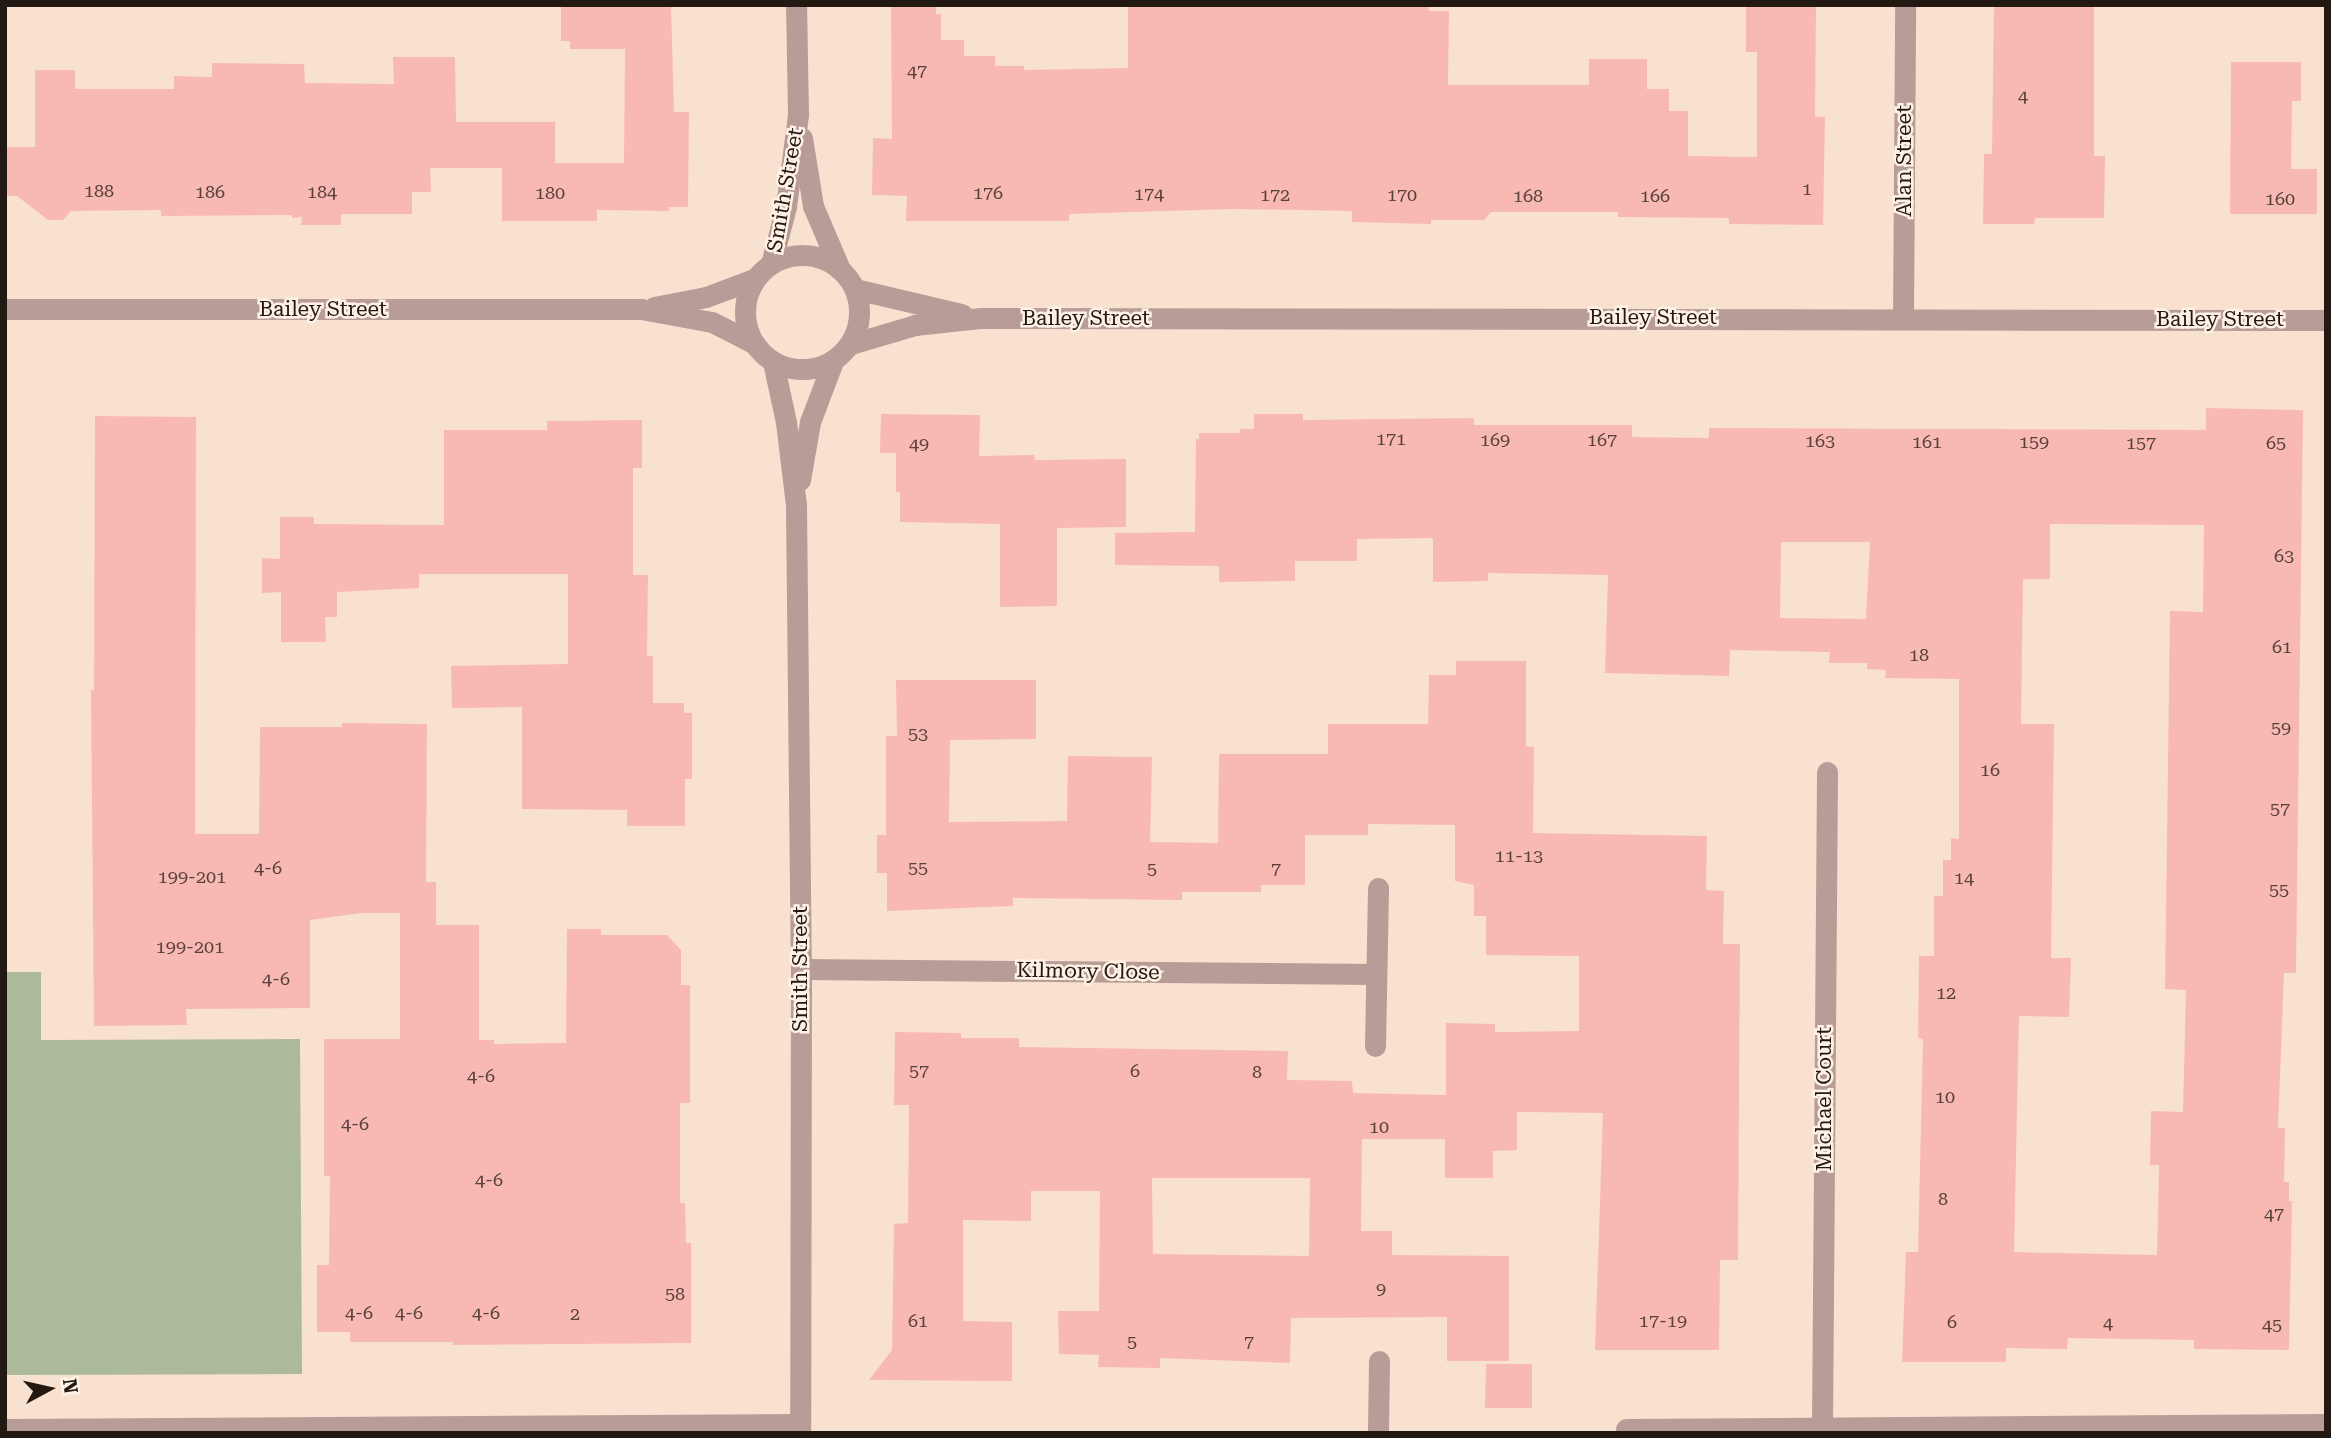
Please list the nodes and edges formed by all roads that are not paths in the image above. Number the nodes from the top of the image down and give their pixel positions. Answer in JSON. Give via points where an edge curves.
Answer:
{"nodes":[{"id":1,"x":796,"y":5,"type":"edge"},
{"id":2,"x":1905,"y":5,"type":"edge"},
{"id":3,"x":798,"y":115,"type":"junction"},
{"id":4,"x":771,"y":264,"type":"junction"},
{"id":5,"x":839,"y":267,"type":"junction"},
{"id":6,"x":754,"y":279,"type":"junction"},
{"id":7,"x":855,"y":289,"type":"junction"},
{"id":8,"x":5,"y":309,"type":"edge"},
{"id":9,"x":642,"y":309,"type":"junction"},
{"id":10,"x":1903,"y":317,"type":"junction"},
{"id":11,"x":980,"y":318,"type":"junction"},
{"id":12,"x":2326,"y":320,"type":"edge"},
{"id":13,"x":753,"y":343,"type":"junction"},
{"id":14,"x":851,"y":344,"type":"junction"},
{"id":15,"x":834,"y":361,"type":"junction"},
{"id":16,"x":773,"y":362,"type":"junction"},
{"id":17,"x":796,"y":505,"type":"junction"},
{"id":18,"x":1827,"y":772,"type":"dead end"},
{"id":19,"x":1378,"y":888,"type":"dead end"},
{"id":20,"x":801,"y":968,"type":"junction"},
{"id":21,"x":1376,"y":974,"type":"junction"},
{"id":22,"x":1375,"y":1045,"type":"dead end"},
{"id":23,"x":1379,"y":1361,"type":"dead end"},
{"id":24,"x":2326,"y":1424,"type":"edge"},
{"id":25,"x":1822,"y":1426,"type":"junction"},
{"id":26,"x":5,"y":1429,"type":"edge"},
{"id":27,"x":800,"y":1429,"type":"edge"},
{"id":28,"x":1626,"y":1429,"type":"dead end"},
{"id":29,"x":1378,"y":1433,"type":"edge"}],
"edges":[{"from":1,"to":3,"type":"street","name":"Smith Street"},
{"from":2,"to":10,"type":"street","name":"Alan Street"},
{"from":3,"to":4,"type":"street","name":"Smith Street","via":[[786,207]]},
{"from":3,"to":5,"type":"street","name":"Smith Street","via":[[813,206]]},
{"from":4,"to":5,"type":"street","name":"Bailey Street","via":[[787,256],[815,255]]},
{"from":4,"to":6,"type":"street","name":"Bailey Street"},
{"from":5,"to":7,"type":"street"},
{"from":6,"to":9,"type":"street","name":"Bailey Street","via":[[706,297]]},
{"from":6,"to":13,"type":"street","via":[[746,296],[745,316]]},
{"from":7,"to":11,"type":"street","name":"Bailey Street"},
{"from":7,"to":14,"type":"street","via":[[860,316]]},
{"from":8,"to":9,"type":"street","name":"Bailey Street"},
{"from":9,"to":13,"type":"street","name":"Bailey Street","via":[[712,322]]},
{"from":10,"to":11,"type":"street","name":"Bailey Street"},
{"from":10,"to":12,"type":"street","name":"Bailey Street"},
{"from":11,"to":14,"type":"street","name":"Bailey Street","via":[[915,325]]},
{"from":13,"to":16,"type":"street","name":"Bailey Street"},
{"from":14,"to":15,"type":"street","name":"Bailey Street"},
{"from":15,"to":16,"type":"street","via":[[813,369],[791,369]]},
{"from":15,"to":17,"type":"street","name":"Smith Street","via":[[810,422]]},
{"from":16,"to":17,"type":"street","name":"Smith Street"},
{"from":17,"to":20,"type":"street","name":"Smith Street"},
{"from":18,"to":25,"type":"street","name":"Michael Court"},
{"from":19,"to":21,"type":"street"},
{"from":20,"to":21,"type":"street","name":"Kilmory Close"},
{"from":20,"to":27,"type":"street","name":"Smith Street"},
{"from":21,"to":22,"type":"street"},
{"from":23,"to":29,"type":"street"},
{"from":24,"to":25,"type":"street"},
{"from":25,"to":28,"type":"street"},
{"from":26,"to":27,"type":"street"}]}
